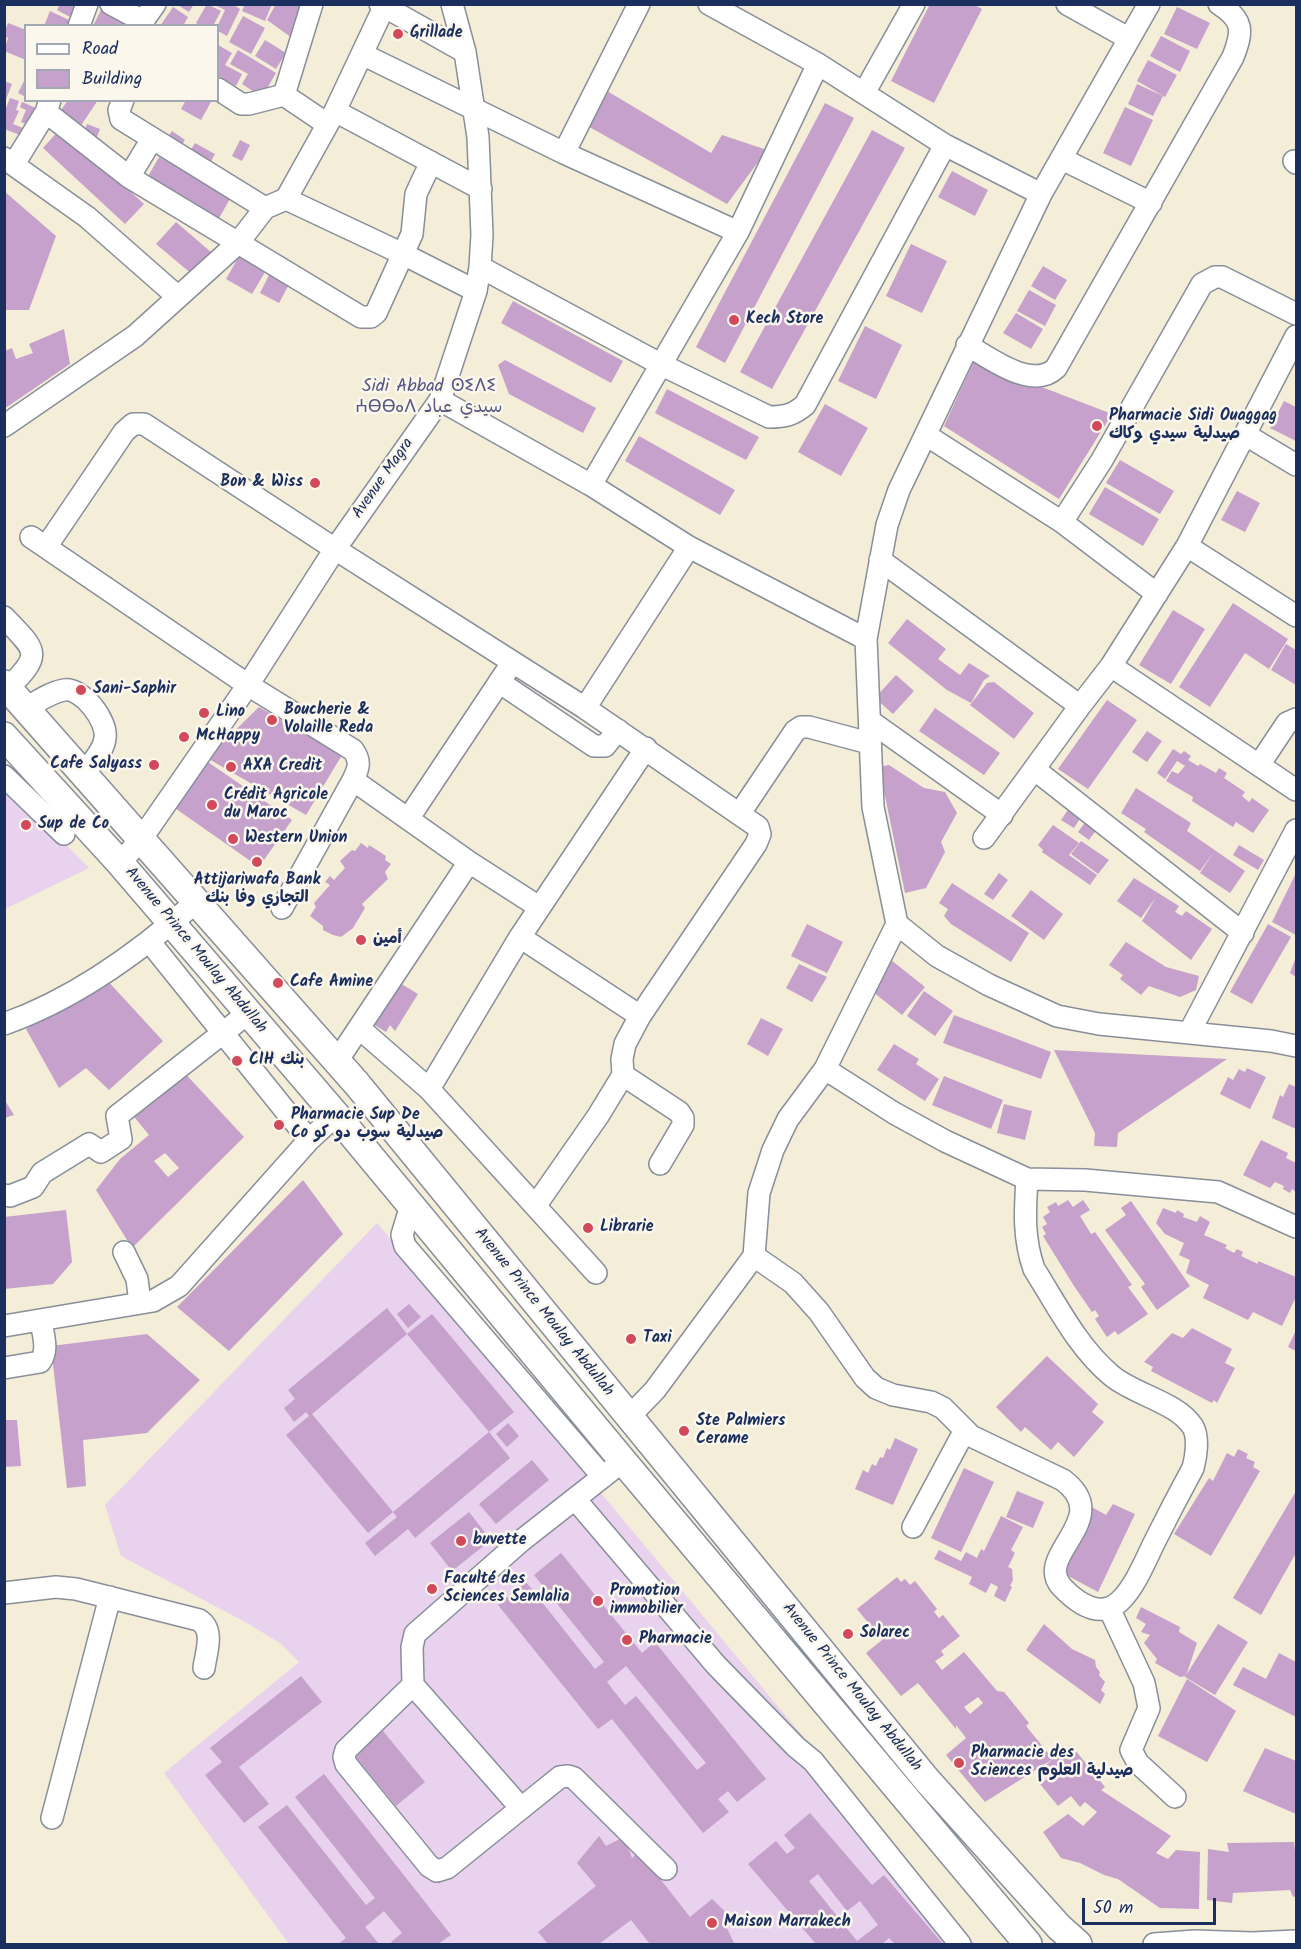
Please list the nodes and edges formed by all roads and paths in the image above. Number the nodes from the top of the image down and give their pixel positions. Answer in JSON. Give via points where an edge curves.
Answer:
{"nodes":[{"id":1,"x":87,"y":4,"type":"edge"},
{"id":2,"x":111,"y":4,"type":"edge"},
{"id":3,"x":312,"y":4,"type":"edge"},
{"id":4,"x":452,"y":4,"type":"edge"},
{"id":5,"x":639,"y":4,"type":"edge"},
{"id":6,"x":709,"y":4,"type":"edge"},
{"id":7,"x":914,"y":4,"type":"edge"},
{"id":8,"x":1067,"y":4,"type":"edge"},
{"id":9,"x":1149,"y":4,"type":"edge"},
{"id":10,"x":1219,"y":4,"type":"edge"},
{"id":11,"x":385,"y":5,"type":"edge"},
{"id":12,"x":147,"y":17,"type":"edge"},
{"id":13,"x":80,"y":24,"type":"edge"},
{"id":14,"x":1128,"y":38,"type":"junction"},
{"id":15,"x":465,"y":52,"type":"junction"},
{"id":16,"x":362,"y":54,"type":"junction"},
{"id":17,"x":818,"y":64,"type":"junction"},
{"id":18,"x":219,"y":90,"type":"edge"},
{"id":19,"x":864,"y":93,"type":"junction"},
{"id":20,"x":284,"y":95,"type":"junction"},
{"id":21,"x":122,"y":102,"type":"edge"},
{"id":22,"x":48,"y":106,"type":"edge"},
{"id":23,"x":474,"y":109,"type":"junction"},
{"id":24,"x":331,"y":117,"type":"junction"},
{"id":25,"x":152,"y":139,"type":"junction"},
{"id":26,"x":945,"y":145,"type":"junction"},
{"id":27,"x":564,"y":153,"type":"junction"},
{"id":28,"x":1062,"y":159,"type":"junction"},
{"id":29,"x":9,"y":161,"type":"edge"},
{"id":30,"x":431,"y":162,"type":"junction"},
{"id":31,"x":129,"y":177,"type":"junction"},
{"id":32,"x":481,"y":189,"type":"junction"},
{"id":33,"x":1041,"y":194,"type":"junction"},
{"id":34,"x":286,"y":199,"type":"junction"},
{"id":35,"x":1151,"y":203,"type":"junction"},
{"id":36,"x":265,"y":208,"type":"junction"},
{"id":37,"x":738,"y":231,"type":"junction"},
{"id":38,"x":238,"y":243,"type":"junction"},
{"id":39,"x":403,"y":254,"type":"junction"},
{"id":40,"x":480,"y":267,"type":"junction"},
{"id":41,"x":476,"y":291,"type":"junction"},
{"id":42,"x":178,"y":297,"type":"junction"},
{"id":43,"x":1296,"y":314,"type":"edge"},
{"id":44,"x":1296,"y":336,"type":"edge"},
{"id":45,"x":967,"y":345,"type":"junction"},
{"id":46,"x":662,"y":365,"type":"junction"},
{"id":47,"x":440,"y":400,"type":"junction"},
{"id":48,"x":4,"y":426,"type":"edge"},
{"id":49,"x":926,"y":435,"type":"junction"},
{"id":50,"x":1246,"y":435,"type":"junction"},
{"id":51,"x":1296,"y":465,"type":"edge"},
{"id":52,"x":591,"y":485,"type":"junction"},
{"id":53,"x":1062,"y":522,"type":"junction"},
{"id":54,"x":1187,"y":546,"type":"junction"},
{"id":55,"x":689,"y":547,"type":"junction"},
{"id":56,"x":335,"y":549,"type":"junction"},
{"id":57,"x":880,"y":560,"type":"junction"},
{"id":58,"x":1157,"y":594,"type":"junction"},
{"id":59,"x":1296,"y":616,"type":"edge"},
{"id":60,"x":4,"y":617,"type":"edge"},
{"id":61,"x":866,"y":639,"type":"junction"},
{"id":62,"x":512,"y":663,"type":"junction"},
{"id":63,"x":1112,"y":666,"type":"junction"},
{"id":64,"x":499,"y":682,"type":"junction"},
{"id":65,"x":248,"y":685,"type":"junction"},
{"id":66,"x":6,"y":686,"type":"edge"},
{"id":67,"x":1080,"y":706,"type":"junction"},
{"id":68,"x":26,"y":708,"type":"junction"},
{"id":69,"x":585,"y":708,"type":"junction"},
{"id":70,"x":1296,"y":718,"type":"edge"},
{"id":71,"x":870,"y":721,"type":"junction"},
{"id":72,"x":618,"y":730,"type":"junction"},
{"id":73,"x":4,"y":736,"type":"edge"},
{"id":74,"x":869,"y":743,"type":"junction"},
{"id":75,"x":646,"y":748,"type":"junction"},
{"id":76,"x":1259,"y":765,"type":"junction"},
{"id":77,"x":1034,"y":769,"type":"junction"},
{"id":78,"x":84,"y":774,"type":"junction"},
{"id":79,"x":4,"y":776,"type":"edge"},
{"id":80,"x":353,"y":780,"type":"junction"},
{"id":81,"x":1296,"y":790,"type":"edge"},
{"id":82,"x":37,"y":791,"type":"junction"},
{"id":83,"x":740,"y":813,"type":"junction"},
{"id":84,"x":1002,"y":815,"type":"junction"},
{"id":85,"x":408,"y":819,"type":"junction"},
{"id":86,"x":64,"y":834,"type":"dead end"},
{"id":87,"x":1295,"y":836,"type":"edge"},
{"id":88,"x":984,"y":837,"type":"dead end"},
{"id":89,"x":142,"y":838,"type":"junction"},
{"id":90,"x":120,"y":862,"type":"junction"},
{"id":91,"x":469,"y":862,"type":"junction"},
{"id":92,"x":196,"y":901,"type":"junction"},
{"id":93,"x":539,"y":907,"type":"junction"},
{"id":94,"x":282,"y":908,"type":"dead end"},
{"id":95,"x":172,"y":923,"type":"junction"},
{"id":96,"x":897,"y":924,"type":"junction"},
{"id":97,"x":1243,"y":933,"type":"junction"},
{"id":98,"x":520,"y":937,"type":"junction"},
{"id":99,"x":149,"y":941,"type":"junction"},
{"id":100,"x":248,"y":1014,"type":"junction"},
{"id":101,"x":640,"y":1016,"type":"junction"},
{"id":102,"x":4,"y":1024,"type":"edge"},
{"id":103,"x":359,"y":1028,"type":"junction"},
{"id":104,"x":224,"y":1032,"type":"junction"},
{"id":105,"x":1189,"y":1033,"type":"junction"},
{"id":106,"x":1296,"y":1046,"type":"edge"},
{"id":107,"x":337,"y":1061,"type":"junction"},
{"id":108,"x":825,"y":1069,"type":"junction"},
{"id":109,"x":623,"y":1075,"type":"junction"},
{"id":110,"x":429,"y":1089,"type":"junction"},
{"id":111,"x":336,"y":1114,"type":"junction"},
{"id":112,"x":309,"y":1140,"type":"junction"},
{"id":113,"x":660,"y":1164,"type":"dead end"},
{"id":114,"x":1026,"y":1179,"type":"junction"},
{"id":115,"x":4,"y":1195,"type":"edge"},
{"id":116,"x":536,"y":1205,"type":"junction"},
{"id":117,"x":1296,"y":1227,"type":"edge"},
{"id":118,"x":124,"y":1252,"type":"dead end"},
{"id":119,"x":754,"y":1256,"type":"junction"},
{"id":120,"x":596,"y":1273,"type":"dead end"},
{"id":121,"x":140,"y":1303,"type":"junction"},
{"id":122,"x":41,"y":1321,"type":"junction"},
{"id":123,"x":4,"y":1326,"type":"edge"},
{"id":124,"x":4,"y":1368,"type":"edge"},
{"id":125,"x":628,"y":1418,"type":"junction"},
{"id":126,"x":965,"y":1430,"type":"junction"},
{"id":127,"x":613,"y":1469,"type":"junction"},
{"id":128,"x":575,"y":1499,"type":"junction"},
{"id":129,"x":913,"y":1527,"type":"dead end"},
{"id":130,"x":4,"y":1593,"type":"edge"},
{"id":131,"x":110,"y":1597,"type":"junction"},
{"id":132,"x":1109,"y":1608,"type":"junction"},
{"id":133,"x":204,"y":1668,"type":"dead end"},
{"id":134,"x":413,"y":1685,"type":"junction"},
{"id":135,"x":1175,"y":1797,"type":"dead end"},
{"id":136,"x":520,"y":1807,"type":"junction"},
{"id":137,"x":52,"y":1818,"type":"dead end"},
{"id":138,"x":666,"y":1869,"type":"dead end"},
{"id":139,"x":1296,"y":1941,"type":"edge"},
{"id":140,"x":960,"y":1944,"type":"edge"},
{"id":141,"x":1028,"y":1944,"type":"edge"},
{"id":142,"x":1078,"y":1944,"type":"edge"},
{"id":143,"x":1154,"y":1944,"type":"edge"},
{"id":144,"x":1251,"y":1944,"type":"edge"}],
"edges":[{"from":1,"to":13,"type":"street"},
{"from":2,"to":12,"type":"street"},
{"from":3,"to":20,"type":"street"},
{"from":4,"to":15,"type":"street","name":"Avenue Magra"},
{"from":5,"to":27,"type":"street"},
{"from":6,"to":17,"type":"street"},
{"from":7,"to":19,"type":"street"},
{"from":8,"to":14,"type":"street"},
{"from":9,"to":14,"type":"street"},
{"from":10,"to":35,"type":"street","via":[[1237,19],[1240,39]]},
{"from":11,"to":15,"type":"street"},
{"from":11,"to":16,"type":"street"},
{"from":14,"to":28,"type":"street"},
{"from":15,"to":23,"type":"street","name":"Avenue Magra"},
{"from":16,"to":23,"type":"street"},
{"from":16,"to":24,"type":"street"},
{"from":17,"to":19,"type":"street"},
{"from":17,"to":37,"type":"street"},
{"from":18,"to":20,"type":"street","via":[[241,104]]},
{"from":19,"to":26,"type":"street"},
{"from":20,"to":24,"type":"street"},
{"from":21,"to":25,"type":"street","via":[[121,119]]},
{"from":22,"to":29,"type":"street"},
{"from":22,"to":31,"type":"street"},
{"from":23,"to":27,"type":"street"},
{"from":23,"to":32,"type":"street","name":"Avenue Magra"},
{"from":24,"to":30,"type":"street"},
{"from":24,"to":34,"type":"street"},
{"from":25,"to":31,"type":"street"},
{"from":25,"to":36,"type":"street"},
{"from":26,"to":33,"type":"street"},
{"from":26,"to":46,"type":"street","via":[[805,405],[794,414],[769,417]]},
{"from":27,"to":37,"type":"street"},
{"from":28,"to":33,"type":"street"},
{"from":28,"to":35,"type":"street"},
{"from":29,"to":42,"type":"street","via":[[87,217]]},
{"from":30,"to":32,"type":"street"},
{"from":30,"to":39,"type":"street","via":[[416,194],[412,234]]},
{"from":31,"to":38,"type":"street"},
{"from":32,"to":40,"type":"street","name":"Avenue Magra"},
{"from":33,"to":45,"type":"street"},
{"from":34,"to":36,"type":"street"},
{"from":34,"to":39,"type":"street"},
{"from":35,"to":45,"type":"street","via":[[1051,373],[1039,377],[1021,374]]},
{"from":36,"to":38,"type":"street"},
{"from":37,"to":46,"type":"street"},
{"from":38,"to":39,"type":"street","via":[[361,317],[376,314]]},
{"from":38,"to":42,"type":"street"},
{"from":39,"to":41,"type":"street"},
{"from":40,"to":41,"type":"street","name":"Avenue Magra"},
{"from":40,"to":46,"type":"street"},
{"from":41,"to":47,"type":"street","name":"Avenue Magra"},
{"from":42,"to":48,"type":"street","via":[[135,336]]},
{"from":43,"to":53,"type":"street","via":[[1222,277],[1202,284],[1125,422]]},
{"from":44,"to":50,"type":"street"},
{"from":45,"to":49,"type":"street"},
{"from":46,"to":52,"type":"street"},
{"from":47,"to":52,"type":"street"},
{"from":47,"to":56,"type":"street","name":"Avenue Magra"},
{"from":49,"to":53,"type":"street"},
{"from":49,"to":57,"type":"street","via":[[899,490]]},
{"from":50,"to":51,"type":"street"},
{"from":50,"to":54,"type":"street"},
{"from":52,"to":55,"type":"street"},
{"from":53,"to":58,"type":"street"},
{"from":54,"to":58,"type":"street"},
{"from":54,"to":59,"type":"street"},
{"from":55,"to":61,"type":"street"},
{"from":55,"to":69,"type":"street"},
{"from":56,"to":62,"type":"street"},
{"from":56,"to":65,"type":"street","name":"Avenue Magra"},
{"from":56,"to":65,"type":"street","via":[[139,423],[128,427],[38,542]]},
{"from":57,"to":61,"type":"street"},
{"from":57,"to":67,"type":"street"},
{"from":58,"to":63,"type":"street"},
{"from":60,"to":66,"type":"street","via":[[32,651],[29,667]]},
{"from":61,"to":71,"type":"street"},
{"from":62,"to":64,"type":"street"},
{"from":62,"to":69,"type":"street"},
{"from":63,"to":67,"type":"street"},
{"from":63,"to":76,"type":"street"},
{"from":64,"to":72,"type":"street","via":[[594,746],[605,746]]},
{"from":64,"to":85,"type":"street"},
{"from":65,"to":80,"type":"street","via":[[353,750],[359,766]]},
{"from":65,"to":89,"type":"street","name":"Avenue Magra"},
{"from":66,"to":68,"type":"main road","name":"Avenue Prince Moulay Abdullah"},
{"from":67,"to":77,"type":"street"},
{"from":68,"to":78,"type":"main road","name":"Avenue Prince Moulay Abdullah"},
{"from":68,"to":78,"type":"street","via":[[63,690],[82,695],[102,718],[106,730],[104,743]]},
{"from":69,"to":72,"type":"street"},
{"from":70,"to":76,"type":"street","via":[[1287,723]]},
{"from":71,"to":74,"type":"street"},
{"from":71,"to":84,"type":"street"},
{"from":72,"to":75,"type":"street"},
{"from":73,"to":82,"type":"main road","name":"Avenue Prince Moulay Abdullah"},
{"from":74,"to":83,"type":"street","via":[[801,727]]},
{"from":74,"to":96,"type":"street","via":[[873,807]]},
{"from":75,"to":83,"type":"street"},
{"from":75,"to":93,"type":"street"},
{"from":76,"to":81,"type":"street"},
{"from":77,"to":84,"type":"street"},
{"from":77,"to":97,"type":"street"},
{"from":78,"to":89,"type":"main road","name":"Avenue Prince Moulay Abdullah"},
{"from":79,"to":82,"type":"street"},
{"from":80,"to":85,"type":"street"},
{"from":80,"to":94,"type":"street"},
{"from":82,"to":86,"type":"street"},
{"from":82,"to":90,"type":"main road","name":"Avenue Prince Moulay Abdullah"},
{"from":83,"to":101,"type":"street","via":[[758,827],[756,844]]},
{"from":84,"to":88,"type":"street"},
{"from":85,"to":91,"type":"street"},
{"from":87,"to":97,"type":"street"},
{"from":89,"to":90,"type":"street","name":"Avenue Magra"},
{"from":89,"to":92,"type":"main road","name":"Avenue Prince Moulay Abdullah"},
{"from":90,"to":95,"type":"main road","name":"Avenue Prince Moulay Abdullah"},
{"from":91,"to":93,"type":"street"},
{"from":91,"to":103,"type":"street"},
{"from":92,"to":95,"type":"street"},
{"from":92,"to":107,"type":"main road","name":"Avenue Prince Moulay Abdullah"},
{"from":93,"to":98,"type":"street"},
{"from":95,"to":99,"type":"street"},
{"from":95,"to":100,"type":"main road","name":"Avenue Prince Moulay Abdullah"},
{"from":96,"to":105,"type":"street","via":[[936,956],[1057,1016]]},
{"from":96,"to":108,"type":"street"},
{"from":97,"to":105,"type":"street"},
{"from":98,"to":101,"type":"street"},
{"from":98,"to":110,"type":"street"},
{"from":99,"to":102,"type":"street","via":[[86,984],[29,1016]]},
{"from":99,"to":104,"type":"street"},
{"from":100,"to":104,"type":"street"},
{"from":100,"to":111,"type":"main road","name":"Avenue Prince Moulay Abdullah"},
{"from":101,"to":109,"type":"street","via":[[625,1044]]},
{"from":103,"to":107,"type":"street"},
{"from":103,"to":110,"type":"street"},
{"from":104,"to":112,"type":"street"},
{"from":104,"to":115,"type":"street","via":[[117,1116],[121,1139],[102,1152],[89,1144],[42,1173],[33,1187]]},
{"from":105,"to":106,"type":"street"},
{"from":107,"to":125,"type":"main road","name":"Avenue Prince Moulay Abdullah"},
{"from":108,"to":114,"type":"street","via":[[945,1141]]},
{"from":108,"to":119,"type":"street","via":[[788,1119],[773,1150],[759,1193]]},
{"from":109,"to":113,"type":"street","via":[[683,1118],[683,1125]]},
{"from":109,"to":116,"type":"street"},
{"from":110,"to":116,"type":"street"},
{"from":111,"to":112,"type":"street"},
{"from":111,"to":127,"type":"main road","name":"Avenue Prince Moulay Abdullah","via":[[411,1205]]},
{"from":112,"to":121,"type":"street","via":[[179,1286],[153,1301]]},
{"from":114,"to":117,"type":"street","via":[[1218,1192]]},
{"from":114,"to":132,"type":"street","via":[[1024,1221],[1029,1256],[1079,1341],[1110,1375],[1178,1413],[1194,1428],[1193,1468],[1137,1576],[1121,1600]]},
{"from":116,"to":120,"type":"street"},
{"from":118,"to":121,"type":"street","via":[[137,1279]]},
{"from":119,"to":125,"type":"street","via":[[655,1390]]},
{"from":119,"to":126,"type":"street","via":[[793,1283],[876,1388],[931,1402]]},
{"from":121,"to":122,"type":"street"},
{"from":122,"to":123,"type":"street"},
{"from":122,"to":124,"type":"street","via":[[46,1348],[40,1362]]},
{"from":125,"to":142,"type":"main road","name":"Avenue Prince Moulay Abdullah","via":[[926,1779]]},
{"from":126,"to":129,"type":"street"},
{"from":126,"to":132,"type":"street","via":[[1074,1489],[1080,1497],[1080,1519],[1061,1553],[1056,1576],[1078,1602],[1097,1609]]},
{"from":127,"to":128,"type":"street"},
{"from":127,"to":141,"type":"main road","name":"Avenue Prince Moulay Abdullah"},
{"from":128,"to":134,"type":"street","via":[[415,1635]]},
{"from":128,"to":140,"type":"street","via":[[716,1665],[813,1761]]},
{"from":130,"to":131,"type":"street","via":[[56,1587]]},
{"from":131,"to":133,"type":"street","via":[[205,1624],[209,1633]]},
{"from":131,"to":137,"type":"street"},
{"from":132,"to":135,"type":"street","via":[[1144,1683],[1149,1708],[1131,1750],[1138,1763]]},
{"from":134,"to":136,"type":"street"},
{"from":134,"to":136,"type":"street","via":[[346,1750],[344,1757],[429,1866],[437,1870],[447,1868]]},
{"from":136,"to":138,"type":"street","via":[[560,1777],[574,1778]]},
{"from":139,"to":144,"type":"street"},
{"from":143,"to":144,"type":"street"}]}
